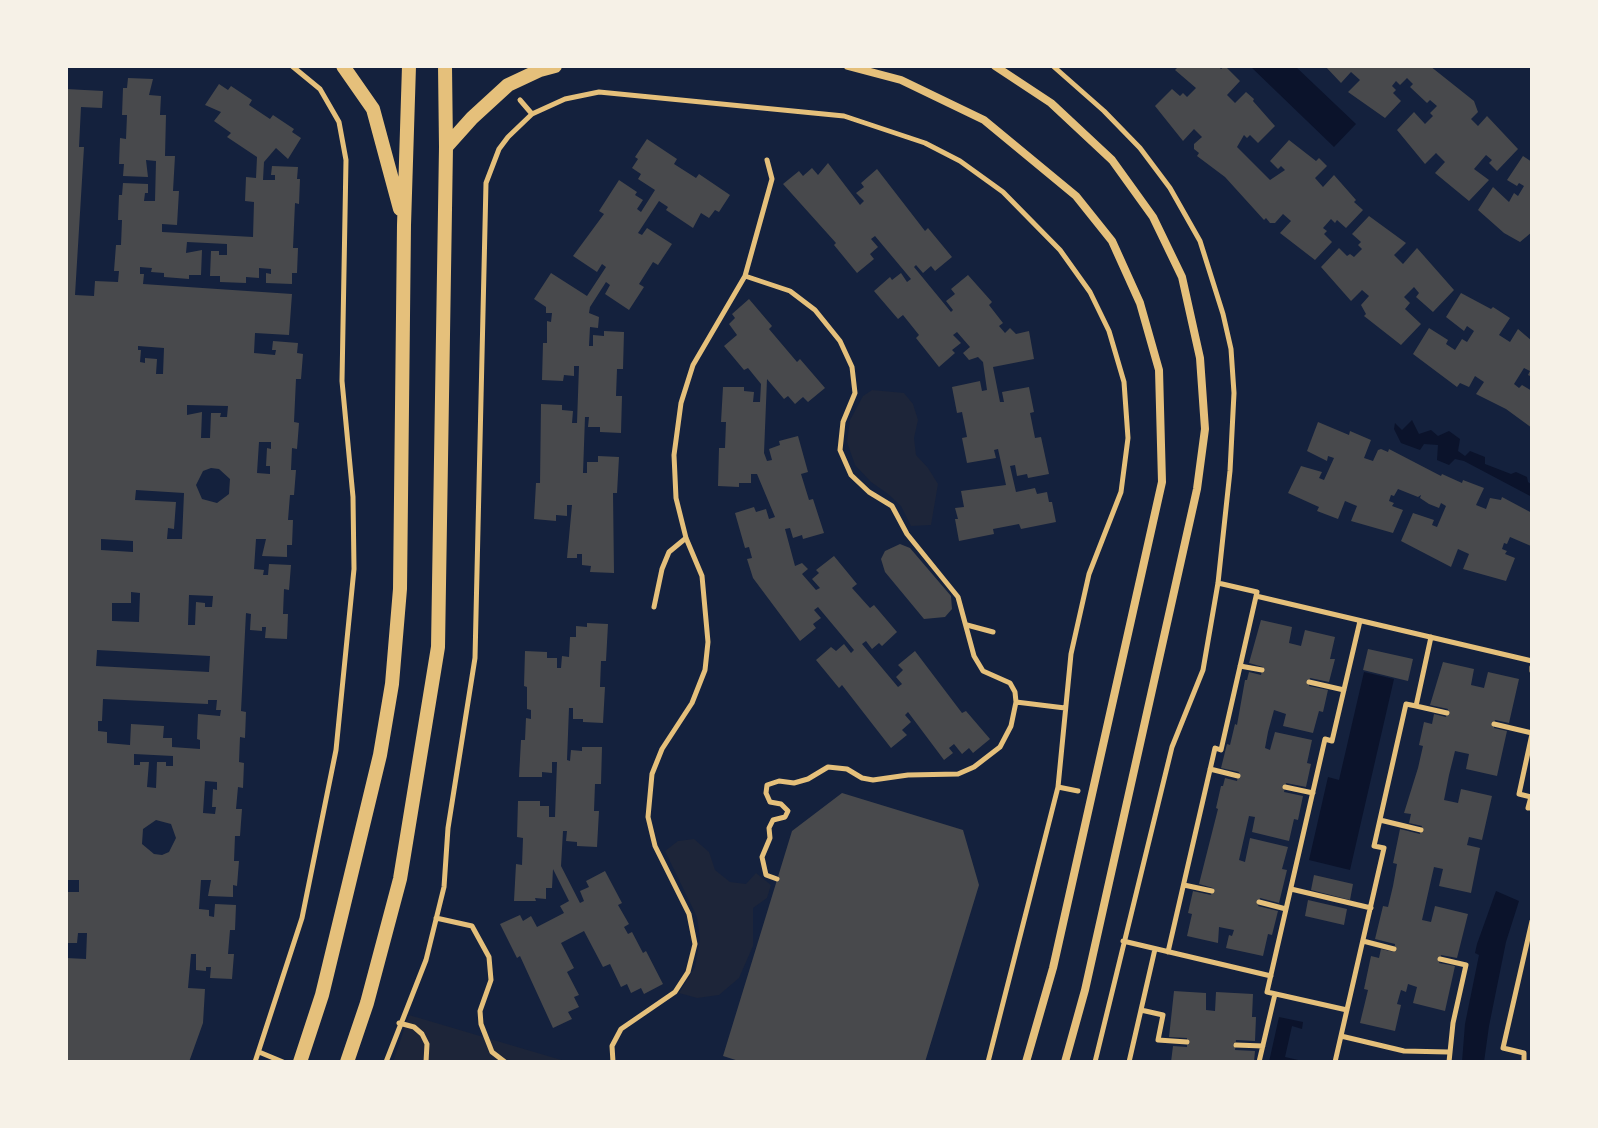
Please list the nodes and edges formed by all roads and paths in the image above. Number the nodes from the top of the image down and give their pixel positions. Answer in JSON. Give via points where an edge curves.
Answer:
{"nodes":[{"id":1,"x":292,"y":66,"type":"edge"},
{"id":2,"x":343,"y":66,"type":"edge"},
{"id":3,"x":409,"y":66,"type":"edge"},
{"id":4,"x":445,"y":66,"type":"edge"},
{"id":5,"x":555,"y":66,"type":"edge"},
{"id":6,"x":848,"y":66,"type":"edge"},
{"id":7,"x":995,"y":66,"type":"edge"},
{"id":8,"x":446,"y":147,"type":"junction"},
{"id":9,"x":767,"y":160,"type":"dead end"},
{"id":10,"x":404,"y":225,"type":"junction"},
{"id":11,"x":745,"y":276,"type":"junction"},
{"id":12,"x":686,"y":538,"type":"junction"},
{"id":13,"x":1218,"y":583,"type":"dead end"},
{"id":14,"x":1256,"y":596,"type":"junction"},
{"id":15,"x":654,"y":607,"type":"dead end"},
{"id":16,"x":1360,"y":621,"type":"junction"},
{"id":17,"x":967,"y":625,"type":"junction"},
{"id":18,"x":993,"y":632,"type":"dead end"},
{"id":19,"x":1431,"y":637,"type":"junction"},
{"id":20,"x":1532,"y":661,"type":"edge"},
{"id":21,"x":1240,"y":666,"type":"junction"},
{"id":22,"x":1262,"y":670,"type":"dead end"},
{"id":23,"x":1309,"y":682,"type":"dead end"},
{"id":24,"x":1344,"y":690,"type":"junction"},
{"id":25,"x":1016,"y":702,"type":"junction"},
{"id":26,"x":1416,"y":706,"type":"junction"},
{"id":27,"x":1065,"y":708,"type":"junction"},
{"id":28,"x":1447,"y":713,"type":"dead end"},
{"id":29,"x":1494,"y":724,"type":"dead end"},
{"id":30,"x":1532,"y":734,"type":"edge"},
{"id":31,"x":1210,"y":769,"type":"junction"},
{"id":32,"x":1238,"y":776,"type":"dead end"},
{"id":33,"x":1285,"y":787,"type":"dead end"},
{"id":34,"x":1313,"y":793,"type":"junction"},
{"id":35,"x":1532,"y":808,"type":"edge"},
{"id":36,"x":1380,"y":820,"type":"junction"},
{"id":37,"x":1421,"y":830,"type":"dead end"},
{"id":38,"x":777,"y":879,"type":"dead end"},
{"id":39,"x":1184,"y":885,"type":"junction"},
{"id":40,"x":1291,"y":889,"type":"junction"},
{"id":41,"x":1212,"y":891,"type":"dead end"},
{"id":42,"x":1259,"y":902,"type":"dead end"},
{"id":43,"x":1371,"y":908,"type":"junction"},
{"id":44,"x":1286,"y":909,"type":"junction"},
{"id":45,"x":436,"y":918,"type":"junction"},
{"id":46,"x":1532,"y":921,"type":"edge"},
{"id":47,"x":1123,"y":941,"type":"dead end"},
{"id":48,"x":1363,"y":941,"type":"junction"},
{"id":49,"x":1155,"y":949,"type":"junction"},
{"id":50,"x":1394,"y":949,"type":"dead end"},
{"id":51,"x":1168,"y":952,"type":"junction"},
{"id":52,"x":1440,"y":959,"type":"dead end"},
{"id":53,"x":1271,"y":976,"type":"junction"},
{"id":54,"x":1275,"y":994,"type":"junction"},
{"id":55,"x":1141,"y":1010,"type":"junction"},
{"id":56,"x":1347,"y":1010,"type":"junction"},
{"id":57,"x":399,"y":1023,"type":"junction"},
{"id":58,"x":1341,"y":1036,"type":"junction"},
{"id":59,"x":1187,"y":1042,"type":"dead end"},
{"id":60,"x":1236,"y":1045,"type":"dead end"},
{"id":61,"x":1263,"y":1046,"type":"junction"},
{"id":62,"x":259,"y":1052,"type":"junction"},
{"id":63,"x":1448,"y":1052,"type":"junction"},
{"id":64,"x":255,"y":1062,"type":"edge"},
{"id":65,"x":284,"y":1062,"type":"edge"},
{"id":66,"x":300,"y":1062,"type":"edge"},
{"id":67,"x":347,"y":1062,"type":"edge"},
{"id":68,"x":386,"y":1062,"type":"edge"},
{"id":69,"x":426,"y":1062,"type":"edge"},
{"id":70,"x":505,"y":1062,"type":"edge"},
{"id":71,"x":613,"y":1062,"type":"edge"},
{"id":72,"x":988,"y":1062,"type":"edge"},
{"id":73,"x":1026,"y":1062,"type":"edge"},
{"id":74,"x":1065,"y":1062,"type":"edge"},
{"id":75,"x":1129,"y":1062,"type":"edge"},
{"id":76,"x":1259,"y":1062,"type":"edge"},
{"id":77,"x":1335,"y":1062,"type":"edge"},
{"id":78,"x":1449,"y":1062,"type":"edge"},
{"id":79,"x":1524,"y":1062,"type":"edge"}],
"edges":[{"from":1,"to":62,"type":"path","via":[[320,89],[339,122],[346,160],[342,381],[354,569],[336,750],[302,918]]},
{"from":2,"to":10,"type":"street","via":[[373,109]]},
{"from":3,"to":10,"type":"street"},
{"from":4,"to":8,"type":"street"},
{"from":5,"to":8,"type":"street","via":[[508,85]]},
{"from":6,"to":73,"type":"street","via":[[901,80],[984,120],[1076,196],[1112,241],[1140,303],[1159,370],[1162,482],[1053,968]]},
{"from":7,"to":74,"type":"street","via":[[1051,103],[1112,160],[1153,217],[1182,277],[1200,358],[1205,429],[1197,489]]},
{"from":8,"to":67,"type":"street","via":[[438,647],[400,879]]},
{"from":9,"to":11,"type":"path","via":[[772,179]]},
{"from":10,"to":66,"type":"street","via":[[400,589],[392,684],[326,980]]},
{"from":11,"to":12,"type":"path","via":[[693,365],[681,403],[674,455],[676,498]]},
{"from":11,"to":17,"type":"path","via":[[790,291],[815,310],[840,341],[852,367],[855,393],[843,422],[840,450],[851,475],[892,506],[907,534],[958,597]]},
{"from":12,"to":15,"type":"path","via":[[669,552]]},
{"from":12,"to":71,"type":"path","via":[[702,576],[705,670],[652,774],[648,817],[655,846],[689,914],[695,944],[688,972],[675,992],[621,1029],[612,1046]]},
{"from":13,"to":14,"type":"path","via":[[1257,592]]},
{"from":14,"to":16,"type":"path"},
{"from":14,"to":21,"type":"path"},
{"from":16,"to":19,"type":"path"},
{"from":16,"to":24,"type":"path"},
{"from":17,"to":18,"type":"path"},
{"from":17,"to":25,"type":"path","via":[[983,671],[1010,683]]},
{"from":19,"to":20,"type":"path"},
{"from":19,"to":26,"type":"path"},
{"from":21,"to":22,"type":"path"},
{"from":21,"to":31,"type":"path","via":[[1221,750],[1215,748]]},
{"from":23,"to":24,"type":"path"},
{"from":24,"to":34,"type":"path","via":[[1332,741],[1325,739]]},
{"from":25,"to":27,"type":"path"},
{"from":25,"to":38,"type":"path","via":[[1000,747],[958,774],[873,780],[828,767],[808,779],[767,785],[770,802],[788,811],[773,820],[762,857],[766,875]]},
{"from":26,"to":28,"type":"path"},
{"from":26,"to":36,"type":"path","via":[[1406,704]]},
{"from":27,"to":45,"type":"path","via":[[1089,574],[1121,492],[1128,438],[1124,382],[1109,331],[1060,250],[1003,192],[960,161],[925,143],[844,116],[599,92],[565,99],[532,114],[508,137],[486,183],[475,658]]},
{"from":27,"to":72,"type":"path","via":[[1058,787]]},
{"from":29,"to":30,"type":"path"},
{"from":30,"to":35,"type":"path","via":[[1519,794],[1531,797]]},
{"from":31,"to":32,"type":"path"},
{"from":31,"to":39,"type":"path"},
{"from":33,"to":34,"type":"path"},
{"from":34,"to":40,"type":"path"},
{"from":36,"to":37,"type":"path"},
{"from":36,"to":43,"type":"path","via":[[1374,846],[1384,848]]},
{"from":39,"to":41,"type":"path"},
{"from":39,"to":51,"type":"path"},
{"from":40,"to":43,"type":"path"},
{"from":40,"to":44,"type":"path"},
{"from":42,"to":44,"type":"path"},
{"from":43,"to":48,"type":"path"},
{"from":44,"to":53,"type":"path"},
{"from":45,"to":57,"type":"path","via":[[426,960]]},
{"from":45,"to":70,"type":"path","via":[[472,926],[489,957],[491,980],[481,1024],[492,1052]]},
{"from":46,"to":79,"type":"path","via":[[1503,1048],[1524,1053]]},
{"from":47,"to":49,"type":"path"},
{"from":48,"to":50,"type":"path"},
{"from":48,"to":56,"type":"path"},
{"from":49,"to":51,"type":"path"},
{"from":49,"to":55,"type":"path"},
{"from":51,"to":53,"type":"path"},
{"from":52,"to":63,"type":"path","via":[[1466,965]]},
{"from":53,"to":54,"type":"path","via":[[1267,992]]},
{"from":54,"to":56,"type":"path"},
{"from":54,"to":61,"type":"path"},
{"from":55,"to":59,"type":"path","via":[[1163,1015],[1158,1040]]},
{"from":55,"to":75,"type":"path"},
{"from":56,"to":58,"type":"path"},
{"from":57,"to":68,"type":"path"},
{"from":57,"to":69,"type":"path","via":[[422,1034]]},
{"from":58,"to":63,"type":"path","via":[[1404,1051]]},
{"from":58,"to":77,"type":"path"},
{"from":60,"to":61,"type":"path"},
{"from":61,"to":76,"type":"path"},
{"from":62,"to":64,"type":"path"},
{"from":62,"to":65,"type":"path"},
{"from":63,"to":78,"type":"path"}]}
